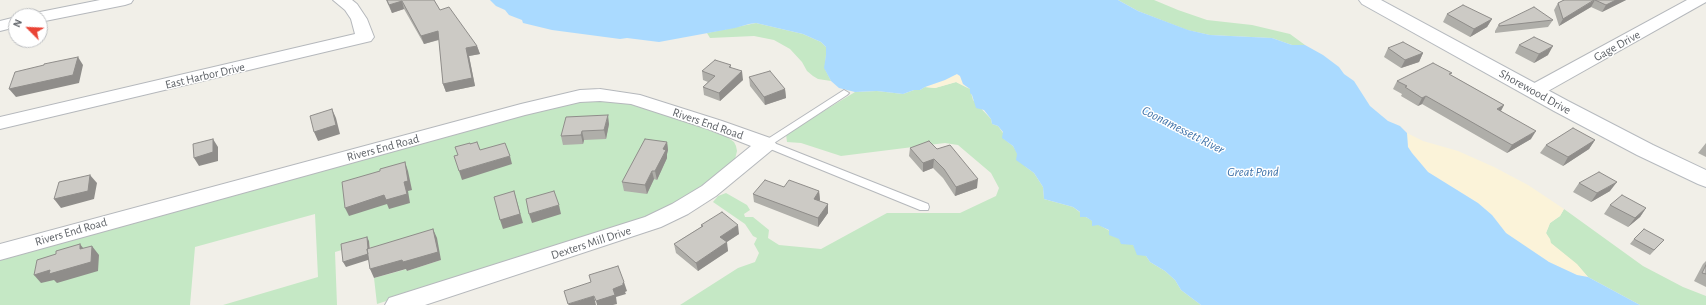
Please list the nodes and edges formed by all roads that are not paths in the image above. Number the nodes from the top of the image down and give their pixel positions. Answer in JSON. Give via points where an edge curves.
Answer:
{"nodes":[{"id":1,"x":125,"y":0,"type":"edge"},
{"id":2,"x":341,"y":0,"type":"edge"},
{"id":3,"x":1368,"y":0,"type":"edge"},
{"id":4,"x":1699,"y":0,"type":"edge"},
{"id":5,"x":48,"y":15,"type":"edge"},
{"id":6,"x":1534,"y":92,"type":"junction"},
{"id":7,"x":844,"y":93,"type":"dead end"},
{"id":8,"x":0,"y":123,"type":"edge"},
{"id":9,"x":766,"y":144,"type":"junction"},
{"id":10,"x":1706,"y":178,"type":"edge"},
{"id":11,"x":924,"y":207,"type":"dead end"},
{"id":12,"x":0,"y":252,"type":"edge"},
{"id":13,"x":397,"y":305,"type":"edge"}],
"edges":[{"from":1,"to":5,"type":"street"},
{"from":2,"to":8,"type":"street","name":"East Harbor Drive","via":[[351,7],[359,18],[365,37]]},
{"from":3,"to":6,"type":"street","name":"Shorewood Drive"},
{"from":4,"to":6,"type":"street","name":"Gage Drive"},
{"from":6,"to":10,"type":"street","name":"Shorewood Drive","via":[[1645,150]]},
{"from":7,"to":9,"type":"lane"},
{"from":9,"to":11,"type":"lane"},
{"from":9,"to":12,"type":"street","name":"Rivers End Road","via":[[630,98],[600,94],[580,96]]},
{"from":9,"to":13,"type":"street","name":"Dexters Mill Drive","via":[[709,191],[653,222]]}]}
